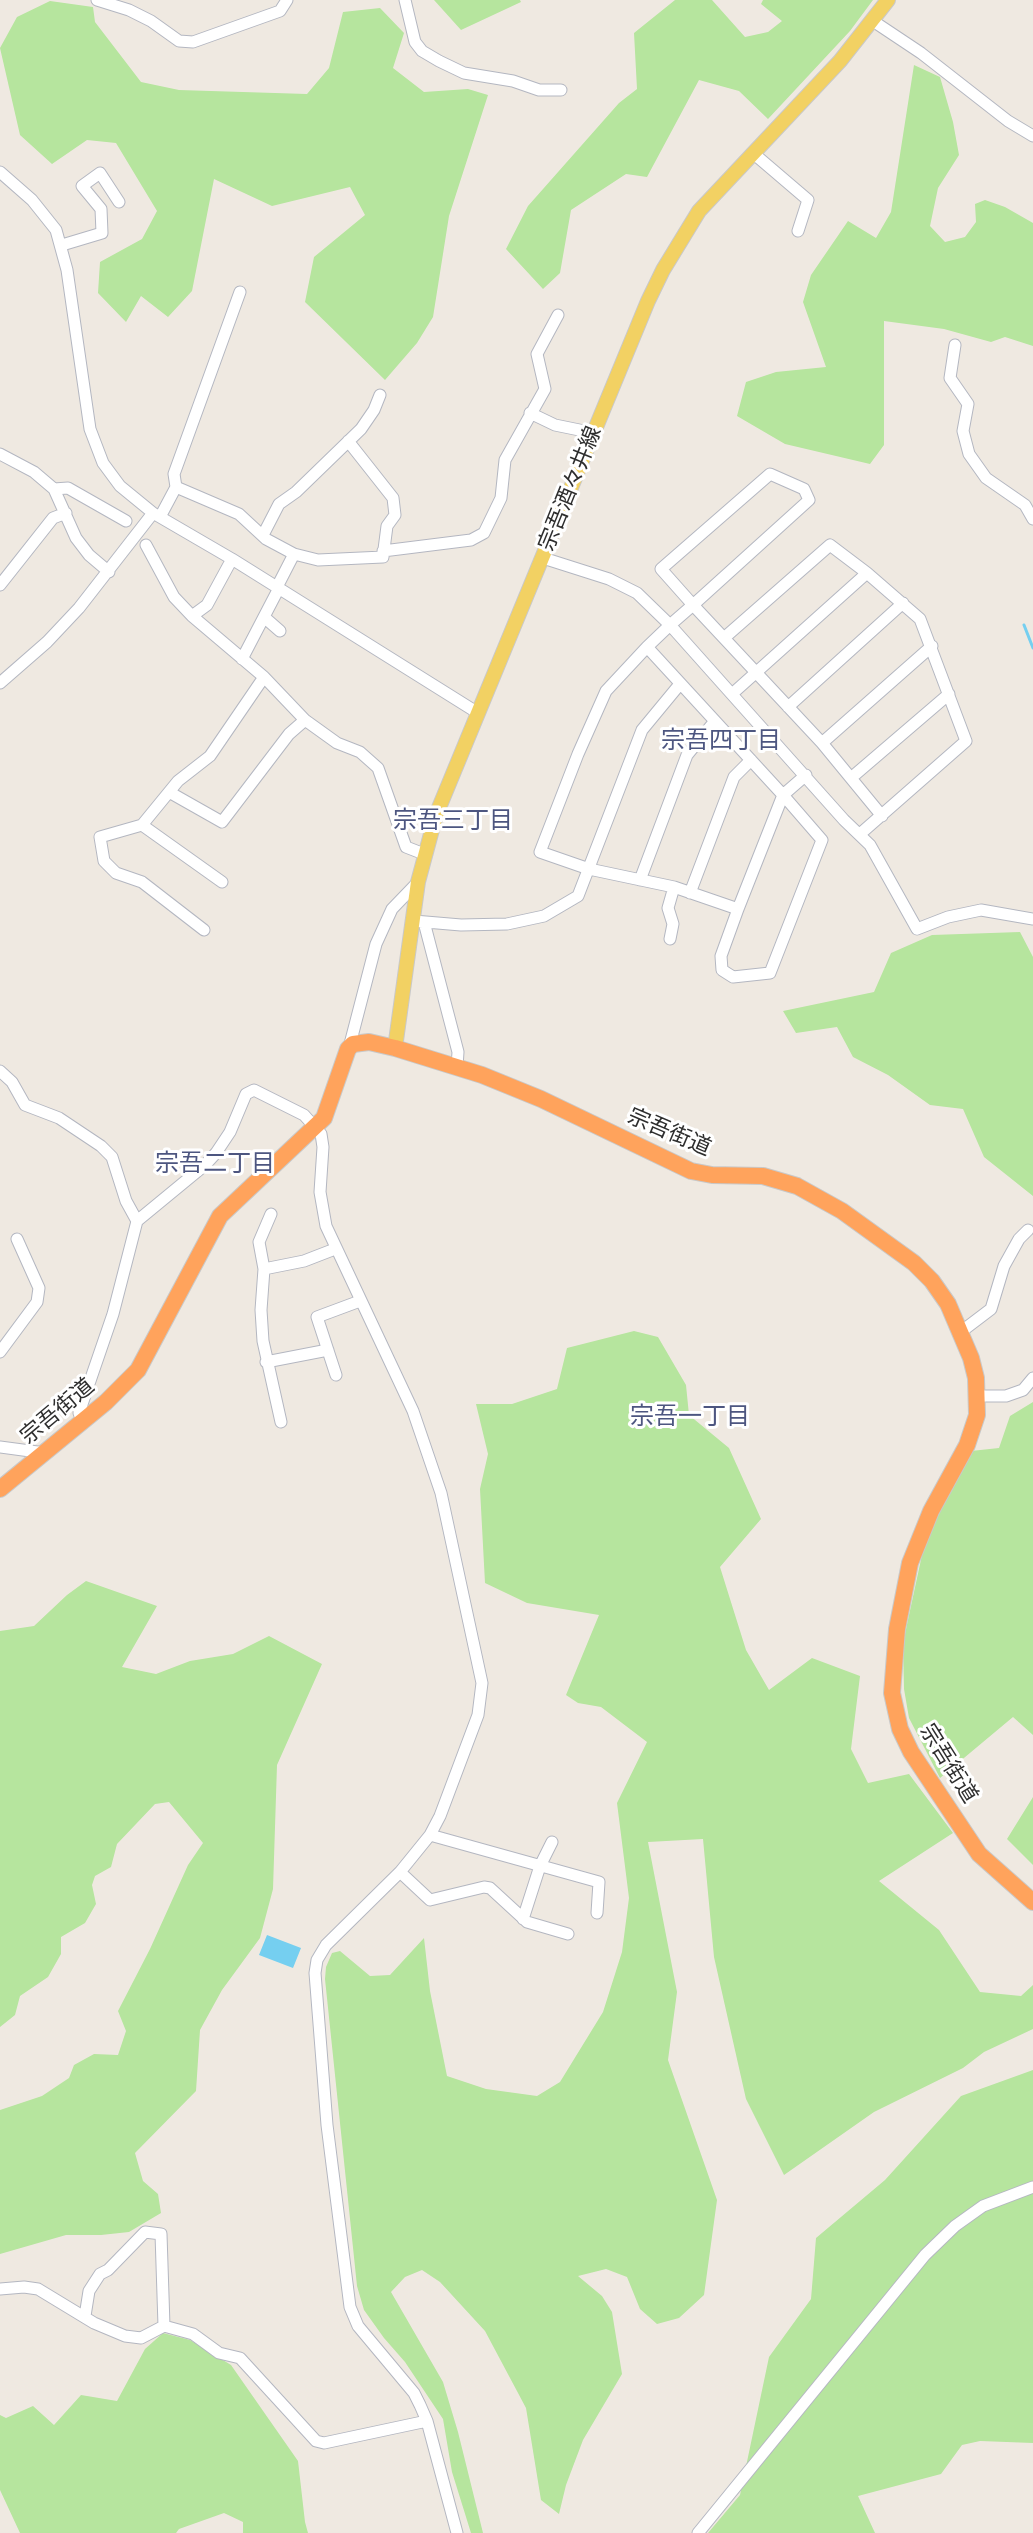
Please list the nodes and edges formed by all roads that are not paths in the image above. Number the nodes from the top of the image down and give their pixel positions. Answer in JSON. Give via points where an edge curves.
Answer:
{"nodes":[{"id":1,"x":97,"y":0,"type":"edge"},
{"id":2,"x":287,"y":0,"type":"edge"},
{"id":3,"x":405,"y":0,"type":"edge"},
{"id":4,"x":888,"y":0,"type":"edge"},
{"id":5,"x":873,"y":21,"type":"junction"},
{"id":6,"x":561,"y":90,"type":"dead end"},
{"id":7,"x":1033,"y":136,"type":"edge"},
{"id":8,"x":753,"y":153,"type":"junction"},
{"id":9,"x":0,"y":172,"type":"edge"},
{"id":10,"x":119,"y":202,"type":"dead end"},
{"id":11,"x":798,"y":231,"type":"dead end"},
{"id":12,"x":62,"y":245,"type":"junction"},
{"id":13,"x":240,"y":292,"type":"dead end"},
{"id":14,"x":558,"y":315,"type":"dead end"},
{"id":15,"x":955,"y":345,"type":"dead end"},
{"id":16,"x":380,"y":395,"type":"dead end"},
{"id":17,"x":530,"y":413,"type":"junction"},
{"id":18,"x":594,"y":433,"type":"junction"},
{"id":19,"x":348,"y":441,"type":"junction"},
{"id":20,"x":0,"y":454,"type":"edge"},
{"id":21,"x":176,"y":487,"type":"junction"},
{"id":22,"x":54,"y":489,"type":"junction"},
{"id":23,"x":66,"y":513,"type":"junction"},
{"id":24,"x":156,"y":515,"type":"junction"},
{"id":25,"x":1033,"y":519,"type":"edge"},
{"id":26,"x":126,"y":521,"type":"dead end"},
{"id":27,"x":263,"y":535,"type":"junction"},
{"id":28,"x":146,"y":545,"type":"dead end"},
{"id":29,"x":383,"y":551,"type":"junction"},
{"id":30,"x":294,"y":554,"type":"junction"},
{"id":31,"x":543,"y":558,"type":"junction"},
{"id":32,"x":232,"y":559,"type":"junction"},
{"id":33,"x":109,"y":572,"type":"junction"},
{"id":34,"x":867,"y":573,"type":"junction"},
{"id":35,"x":0,"y":585,"type":"edge"},
{"id":36,"x":278,"y":588,"type":"junction"},
{"id":37,"x":903,"y":603,"type":"junction"},
{"id":38,"x":693,"y":605,"type":"junction"},
{"id":39,"x":192,"y":616,"type":"junction"},
{"id":40,"x":264,"y":617,"type":"junction"},
{"id":41,"x":670,"y":625,"type":"junction"},
{"id":42,"x":280,"y":631,"type":"dead end"},
{"id":43,"x":724,"y":638,"type":"junction"},
{"id":44,"x":932,"y":646,"type":"junction"},
{"id":45,"x":647,"y":647,"type":"junction"},
{"id":46,"x":242,"y":659,"type":"junction"},
{"id":47,"x":756,"y":673,"type":"junction"},
{"id":48,"x":264,"y":677,"type":"junction"},
{"id":49,"x":0,"y":683,"type":"edge"},
{"id":50,"x":680,"y":684,"type":"junction"},
{"id":51,"x":732,"y":694,"type":"junction"},
{"id":52,"x":949,"y":694,"type":"junction"},
{"id":53,"x":788,"y":707,"type":"junction"},
{"id":54,"x":478,"y":713,"type":"junction"},
{"id":55,"x":305,"y":720,"type":"junction"},
{"id":56,"x":715,"y":721,"type":"junction"},
{"id":57,"x":822,"y":743,"type":"junction"},
{"id":58,"x":751,"y":760,"type":"junction"},
{"id":59,"x":806,"y":775,"type":"junction"},
{"id":60,"x":851,"y":778,"type":"junction"},
{"id":61,"x":169,"y":792,"type":"junction"},
{"id":62,"x":783,"y":795,"type":"junction"},
{"id":63,"x":882,"y":816,"type":"junction"},
{"id":64,"x":142,"y":825,"type":"junction"},
{"id":65,"x":860,"y":834,"type":"junction"},
{"id":66,"x":424,"y":854,"type":"junction"},
{"id":67,"x":589,"y":869,"type":"junction"},
{"id":68,"x":640,"y":880,"type":"junction"},
{"id":69,"x":222,"y":882,"type":"dead end"},
{"id":70,"x":418,"y":882,"type":"junction"},
{"id":71,"x":674,"y":887,"type":"junction"},
{"id":72,"x":690,"y":893,"type":"junction"},
{"id":73,"x":738,"y":909,"type":"junction"},
{"id":74,"x":1033,"y":919,"type":"edge"},
{"id":75,"x":419,"y":921,"type":"junction"},
{"id":76,"x":204,"y":930,"type":"dead end"},
{"id":77,"x":670,"y":939,"type":"dead end"},
{"id":78,"x":395,"y":1048,"type":"junction"},
{"id":79,"x":348,"y":1049,"type":"junction"},
{"id":80,"x":457,"y":1067,"type":"junction"},
{"id":81,"x":0,"y":1071,"type":"edge"},
{"id":82,"x":317,"y":1127,"type":"junction"},
{"id":83,"x":271,"y":1214,"type":"dead end"},
{"id":84,"x":137,"y":1221,"type":"junction"},
{"id":85,"x":1028,"y":1230,"type":"dead end"},
{"id":86,"x":17,"y":1239,"type":"dead end"},
{"id":87,"x":335,"y":1249,"type":"junction"},
{"id":88,"x":264,"y":1269,"type":"junction"},
{"id":89,"x":360,"y":1301,"type":"junction"},
{"id":90,"x":962,"y":1331,"type":"junction"},
{"id":91,"x":328,"y":1350,"type":"junction"},
{"id":92,"x":0,"y":1352,"type":"edge"},
{"id":93,"x":266,"y":1362,"type":"junction"},
{"id":94,"x":336,"y":1375,"type":"dead end"},
{"id":95,"x":1033,"y":1378,"type":"edge"},
{"id":96,"x":978,"y":1396,"type":"junction"},
{"id":97,"x":82,"y":1420,"type":"junction"},
{"id":98,"x":281,"y":1422,"type":"dead end"},
{"id":99,"x":0,"y":1447,"type":"edge"},
{"id":100,"x":45,"y":1453,"type":"junction"},
{"id":101,"x":0,"y":1489,"type":"edge"},
{"id":102,"x":430,"y":1835,"type":"junction"},
{"id":103,"x":552,"y":1842,"type":"dead end"},
{"id":104,"x":540,"y":1866,"type":"junction"},
{"id":105,"x":400,"y":1872,"type":"junction"},
{"id":106,"x":1033,"y":1902,"type":"edge"},
{"id":107,"x":597,"y":1913,"type":"dead end"},
{"id":108,"x":523,"y":1919,"type":"junction"},
{"id":109,"x":568,"y":1934,"type":"dead end"},
{"id":110,"x":1033,"y":2187,"type":"edge"},
{"id":111,"x":0,"y":2289,"type":"edge"},
{"id":112,"x":85,"y":2316,"type":"junction"},
{"id":113,"x":164,"y":2326,"type":"junction"},
{"id":114,"x":427,"y":2421,"type":"junction"},
{"id":115,"x":457,"y":2533,"type":"edge"},
{"id":116,"x":698,"y":2533,"type":"edge"}],
"edges":[{"from":1,"to":2,"type":"street","via":[[140,15],[179,41],[193,42],[280,11]]},
{"from":3,"to":6,"type":"street","via":[[415,42],[439,61],[464,73]]},
{"from":4,"to":5,"type":"main road","name":"宗吾酒々井線"},
{"from":5,"to":7,"type":"street"},
{"from":5,"to":8,"type":"main road","name":"宗吾酒々井線"},
{"from":8,"to":11,"type":"street","via":[[808,200]]},
{"from":8,"to":18,"type":"main road","name":"宗吾酒々井線","via":[[699,211],[663,270]]},
{"from":9,"to":12,"type":"street","via":[[46,215]]},
{"from":10,"to":12,"type":"street","via":[[100,173],[82,186],[101,209],[102,233]]},
{"from":12,"to":24,"type":"street","via":[[96,449],[120,486]]},
{"from":13,"to":21,"type":"street","via":[[174,474]]},
{"from":14,"to":17,"type":"street","via":[[537,354],[545,389]]},
{"from":15,"to":25,"type":"street","via":[[950,378],[968,404],[963,431],[969,454],[986,478],[1025,505]]},
{"from":16,"to":19,"type":"street"},
{"from":17,"to":18,"type":"street"},
{"from":17,"to":29,"type":"street","via":[[505,460],[501,498],[484,533],[471,540]]},
{"from":18,"to":31,"type":"main road","name":"宗吾酒々井線"},
{"from":19,"to":27,"type":"street","via":[[279,504]]},
{"from":19,"to":29,"type":"street","via":[[393,498],[395,515],[387,526]]},
{"from":20,"to":22,"type":"street"},
{"from":21,"to":24,"type":"street"},
{"from":21,"to":27,"type":"street","via":[[239,514]]},
{"from":22,"to":23,"type":"street"},
{"from":22,"to":26,"type":"street","via":[[68,488]]},
{"from":23,"to":33,"type":"street","via":[[76,538]]},
{"from":23,"to":35,"type":"street","via":[[53,518]]},
{"from":24,"to":32,"type":"street"},
{"from":24,"to":33,"type":"street"},
{"from":27,"to":30,"type":"street"},
{"from":28,"to":39,"type":"street","via":[[174,597]]},
{"from":29,"to":30,"type":"street","via":[[383,557],[362,559],[318,560]]},
{"from":30,"to":36,"type":"street"},
{"from":31,"to":41,"type":"street","via":[[637,593]]},
{"from":31,"to":54,"type":"main road","name":"宗吾酒々井線"},
{"from":32,"to":36,"type":"street"},
{"from":32,"to":39,"type":"street","via":[[207,605]]},
{"from":33,"to":49,"type":"street","via":[[47,642]]},
{"from":34,"to":37,"type":"street"},
{"from":34,"to":43,"type":"street","via":[[830,545]]},
{"from":34,"to":47,"type":"street"},
{"from":36,"to":40,"type":"street"},
{"from":36,"to":54,"type":"street"},
{"from":37,"to":44,"type":"street","via":[[920,619]]},
{"from":37,"to":53,"type":"street"},
{"from":38,"to":38,"type":"street","via":[[661,569],[770,474],[804,489],[809,500]]},
{"from":38,"to":41,"type":"street"},
{"from":38,"to":43,"type":"street"},
{"from":39,"to":46,"type":"street"},
{"from":40,"to":42,"type":"street"},
{"from":40,"to":46,"type":"street"},
{"from":41,"to":45,"type":"street"},
{"from":41,"to":51,"type":"street"},
{"from":43,"to":47,"type":"street"},
{"from":44,"to":52,"type":"street"},
{"from":44,"to":57,"type":"street"},
{"from":45,"to":50,"type":"street"},
{"from":45,"to":67,"type":"street","via":[[606,691],[540,852]]},
{"from":46,"to":48,"type":"street"},
{"from":47,"to":51,"type":"street"},
{"from":47,"to":53,"type":"street"},
{"from":48,"to":55,"type":"street"},
{"from":48,"to":61,"type":"street","via":[[210,756]]},
{"from":50,"to":56,"type":"street"},
{"from":50,"to":67,"type":"street","via":[[642,730]]},
{"from":51,"to":59,"type":"street"},
{"from":52,"to":60,"type":"street"},
{"from":52,"to":63,"type":"street","via":[[966,741]]},
{"from":53,"to":57,"type":"street"},
{"from":54,"to":66,"type":"main road","name":"宗吾酒々井線"},
{"from":55,"to":61,"type":"street","via":[[222,822]]},
{"from":55,"to":66,"type":"street","via":[[378,768],[406,847]]},
{"from":56,"to":58,"type":"street"},
{"from":56,"to":68,"type":"street","via":[[687,755]]},
{"from":57,"to":60,"type":"street"},
{"from":58,"to":62,"type":"street"},
{"from":58,"to":72,"type":"street","via":[[734,777]]},
{"from":59,"to":62,"type":"street"},
{"from":59,"to":65,"type":"street"},
{"from":60,"to":63,"type":"street"},
{"from":61,"to":64,"type":"street"},
{"from":62,"to":73,"type":"street"},
{"from":62,"to":73,"type":"street","via":[[822,840],[770,973],[733,977],[722,970],[721,956]]},
{"from":63,"to":65,"type":"street"},
{"from":64,"to":69,"type":"street"},
{"from":64,"to":76,"type":"street","via":[[100,837],[104,861],[116,873],[142,882]]},
{"from":65,"to":74,"type":"street","via":[[917,929],[981,910]]},
{"from":66,"to":70,"type":"main road","name":"宗吾酒々井線"},
{"from":67,"to":68,"type":"street"},
{"from":67,"to":75,"type":"street","via":[[578,896],[544,916],[507,924]]},
{"from":68,"to":71,"type":"street"},
{"from":70,"to":75,"type":"main road","name":"宗吾酒々井線"},
{"from":70,"to":79,"type":"street","via":[[392,909],[376,944]]},
{"from":71,"to":72,"type":"street"},
{"from":71,"to":77,"type":"street","via":[[668,908]]},
{"from":72,"to":73,"type":"street"},
{"from":75,"to":78,"type":"main road","name":"宗吾酒々井線"},
{"from":75,"to":80,"type":"street","via":[[458,1052]]},
{"from":78,"to":79,"type":"highway","name":"宗吾街道","via":[[360,1041]]},
{"from":78,"to":80,"type":"highway","name":"宗吾街道"},
{"from":79,"to":82,"type":"highway","name":"宗吾街道","via":[[329,1111]]},
{"from":80,"to":90,"type":"highway","name":"宗吾街道","via":[[541,1099],[691,1171],[763,1176],[797,1186],[914,1263]]},
{"from":81,"to":84,"type":"street","via":[[25,1105],[59,1118],[112,1157]]},
{"from":82,"to":84,"type":"street","via":[[254,1090],[246,1094],[216,1153]]},
{"from":82,"to":87,"type":"street","via":[[323,1147],[321,1206]]},
{"from":82,"to":97,"type":"highway","name":"宗吾街道","via":[[220,1216],[138,1370]]},
{"from":83,"to":88,"type":"street","via":[[259,1242]]},
{"from":84,"to":97,"type":"street","via":[[79,1413]]},
{"from":85,"to":90,"type":"street","via":[[1004,1266],[991,1309]]},
{"from":86,"to":92,"type":"street","via":[[39,1288],[37,1302]]},
{"from":87,"to":88,"type":"street"},
{"from":87,"to":89,"type":"street"},
{"from":88,"to":93,"type":"street"},
{"from":89,"to":91,"type":"street","via":[[317,1317]]},
{"from":89,"to":102,"type":"street","via":[[413,1411],[433,1467],[480,1667],[478,1715]]},
{"from":90,"to":96,"type":"highway","name":"宗吾街道"},
{"from":91,"to":93,"type":"street"},
{"from":91,"to":94,"type":"street"},
{"from":93,"to":98,"type":"street"},
{"from":95,"to":96,"type":"street","via":[[1023,1390],[1006,1396]]},
{"from":96,"to":106,"type":"highway","name":"宗吾街道","via":[[972,1432],[910,1563],[892,1693],[911,1752],[979,1854]]},
{"from":97,"to":100,"type":"highway","name":"宗吾街道"},
{"from":99,"to":100,"type":"street"},
{"from":100,"to":101,"type":"highway","name":"宗吾街道"},
{"from":102,"to":104,"type":"street"},
{"from":102,"to":105,"type":"street"},
{"from":103,"to":104,"type":"street"},
{"from":104,"to":107,"type":"street","via":[[599,1882]]},
{"from":104,"to":108,"type":"street"},
{"from":105,"to":108,"type":"street","via":[[430,1900],[490,1888]]},
{"from":105,"to":114,"type":"street","via":[[326,1945],[315,1973],[350,2307],[368,2338],[414,2393]]},
{"from":108,"to":109,"type":"street"},
{"from":110,"to":116,"type":"street","via":[[983,2206],[925,2255]]},
{"from":111,"to":112,"type":"street","via":[[38,2289]]},
{"from":112,"to":113,"type":"street","via":[[108,2330],[141,2338]]},
{"from":112,"to":113,"type":"street","via":[[89,2291],[100,2274],[145,2232],[161,2234]]},
{"from":113,"to":114,"type":"street","via":[[240,2358],[316,2441]]},
{"from":114,"to":115,"type":"street"}]}
